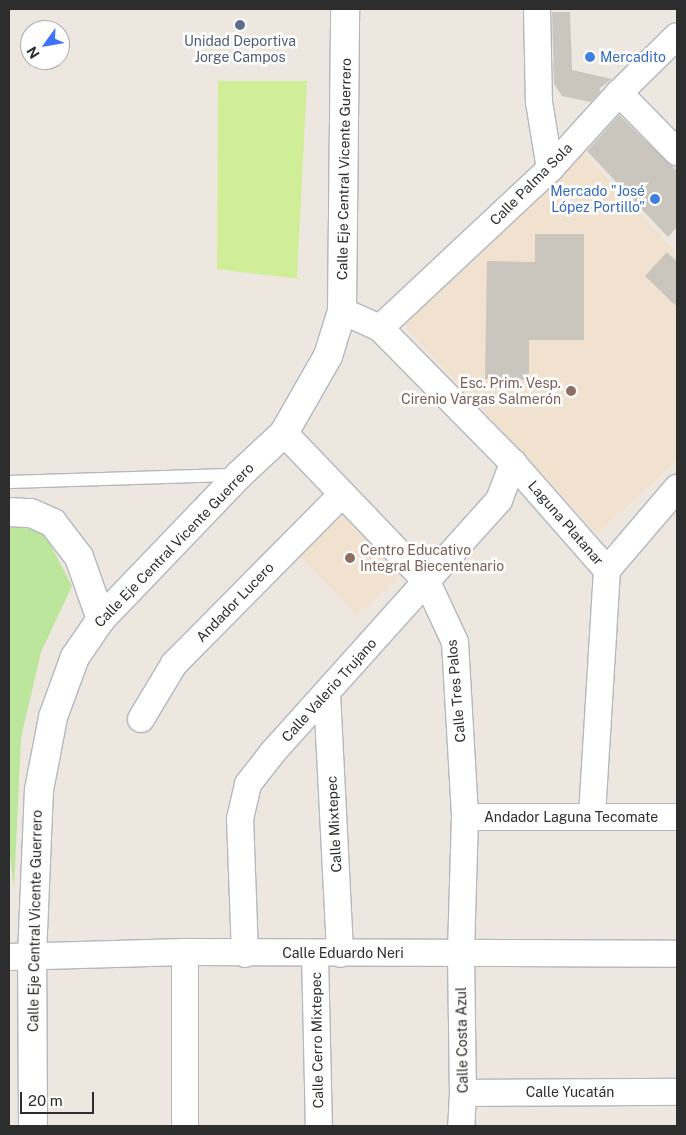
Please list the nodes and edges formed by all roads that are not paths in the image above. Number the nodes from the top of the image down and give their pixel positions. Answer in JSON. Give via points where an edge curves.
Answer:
{"nodes":[{"id":1,"x":345,"y":9,"type":"edge"},
{"id":2,"x":537,"y":9,"type":"edge"},
{"id":3,"x":677,"y":36,"type":"edge"},
{"id":4,"x":619,"y":93,"type":"junction"},
{"id":5,"x":677,"y":152,"type":"edge"},
{"id":6,"x":550,"y":169,"type":"junction"},
{"id":7,"x":342,"y":311,"type":"junction"},
{"id":8,"x":380,"y":328,"type":"junction"},
{"id":9,"x":284,"y":433,"type":"junction"},
{"id":10,"x":513,"y":462,"type":"junction"},
{"id":11,"x":239,"y":475,"type":"junction"},
{"id":12,"x":9,"y":482,"type":"edge"},
{"id":13,"x":677,"y":488,"type":"edge"},
{"id":14,"x":342,"y":494,"type":"junction"},
{"id":15,"x":9,"y":512,"type":"edge"},
{"id":16,"x":608,"y":570,"type":"junction"},
{"id":17,"x":427,"y":582,"type":"junction"},
{"id":18,"x":101,"y":619,"type":"junction"},
{"id":19,"x":327,"y":694,"type":"junction"},
{"id":20,"x":141,"y":720,"type":"dead end"},
{"id":21,"x":465,"y":817,"type":"junction"},
{"id":22,"x":592,"y":817,"type":"junction"},
{"id":23,"x":677,"y":817,"type":"edge"},
{"id":24,"x":185,"y":952,"type":"junction"},
{"id":25,"x":460,"y":953,"type":"junction"},
{"id":26,"x":244,"y":954,"type":"junction"},
{"id":27,"x":328,"y":954,"type":"junction"},
{"id":28,"x":677,"y":954,"type":"edge"},
{"id":29,"x":20,"y":956,"type":"edge"},
{"id":30,"x":677,"y":1092,"type":"edge"},
{"id":31,"x":463,"y":1093,"type":"junction"},
{"id":32,"x":33,"y":1126,"type":"edge"},
{"id":33,"x":185,"y":1126,"type":"edge"},
{"id":34,"x":318,"y":1126,"type":"edge"},
{"id":35,"x":461,"y":1126,"type":"edge"}],
"edges":[{"from":1,"to":7,"type":"main road","name":"Calle Eje Central Vicente Guerrero"},
{"from":2,"to":6,"type":"street","via":[[538,102]]},
{"from":3,"to":4,"type":"street","name":"Calle Palma Sola"},
{"from":4,"to":5,"type":"street"},
{"from":4,"to":6,"type":"street","name":"Calle Palma Sola"},
{"from":6,"to":8,"type":"street","name":"Calle Palma Sola"},
{"from":7,"to":8,"type":"street","name":"Laguna Platanar"},
{"from":7,"to":9,"type":"main road","name":"Calle Eje Central Vicente Guerrero","via":[[328,356]]},
{"from":8,"to":10,"type":"street","name":"Laguna Platanar"},
{"from":9,"to":11,"type":"main road","name":"Calle Eje Central Vicente Guerrero"},
{"from":9,"to":14,"type":"street","name":"Calle Tres Palos"},
{"from":10,"to":16,"type":"street","name":"Laguna Platanar"},
{"from":10,"to":17,"type":"street","name":"Calle Valerio Trujano","via":[[499,500]]},
{"from":11,"to":12,"type":"lane"},
{"from":11,"to":18,"type":"main road","name":"Calle Eje Central Vicente Guerrero"},
{"from":13,"to":16,"type":"street"},
{"from":14,"to":17,"type":"street","name":"Calle Tres Palos"},
{"from":14,"to":20,"type":"street","name":"Andador Lucero","via":[[174,664]]},
{"from":15,"to":18,"type":"main road","via":[[30,513],[53,523],[79,557]]},
{"from":16,"to":22,"type":"street","name":"Laguna Platanar"},
{"from":17,"to":19,"type":"street","name":"Calle Valerio Trujano"},
{"from":17,"to":21,"type":"street","name":"Calle Tres Palos","via":[[455,642]]},
{"from":18,"to":29,"type":"main road","name":"Calle Eje Central Vicente Guerrero","via":[[75,657],[53,716],[39,790]]},
{"from":19,"to":26,"type":"street","name":"Calle Valerio Trujano","via":[[248,784],[240,819]]},
{"from":19,"to":27,"type":"street","name":"Calle Mixtepec"},
{"from":21,"to":22,"type":"street","name":"Andador Laguna Tecomate"},
{"from":21,"to":25,"type":"street","name":"Calle Tres Palos"},
{"from":22,"to":23,"type":"street","name":"Andador Laguna Tecomate"},
{"from":24,"to":26,"type":"street","name":"Calle Eduardo Neri"},
{"from":24,"to":29,"type":"street","name":"Calle Eduardo Neri"},
{"from":24,"to":33,"type":"street"},
{"from":25,"to":27,"type":"street","name":"Calle Eduardo Neri"},
{"from":25,"to":28,"type":"street","name":"Calle Eduardo Neri"},
{"from":25,"to":31,"type":"street","name":"Calle Costa Azul"},
{"from":26,"to":27,"type":"street","name":"Calle Eduardo Neri"},
{"from":27,"to":34,"type":"street","name":"Calle Cerro Mixtepec"},
{"from":29,"to":32,"type":"main road","name":"Calle Eje Central Vicente Guerrero"},
{"from":30,"to":31,"type":"street","name":"Calle Yucatán"},
{"from":31,"to":35,"type":"street","name":"Calle Costa Azul"}]}
